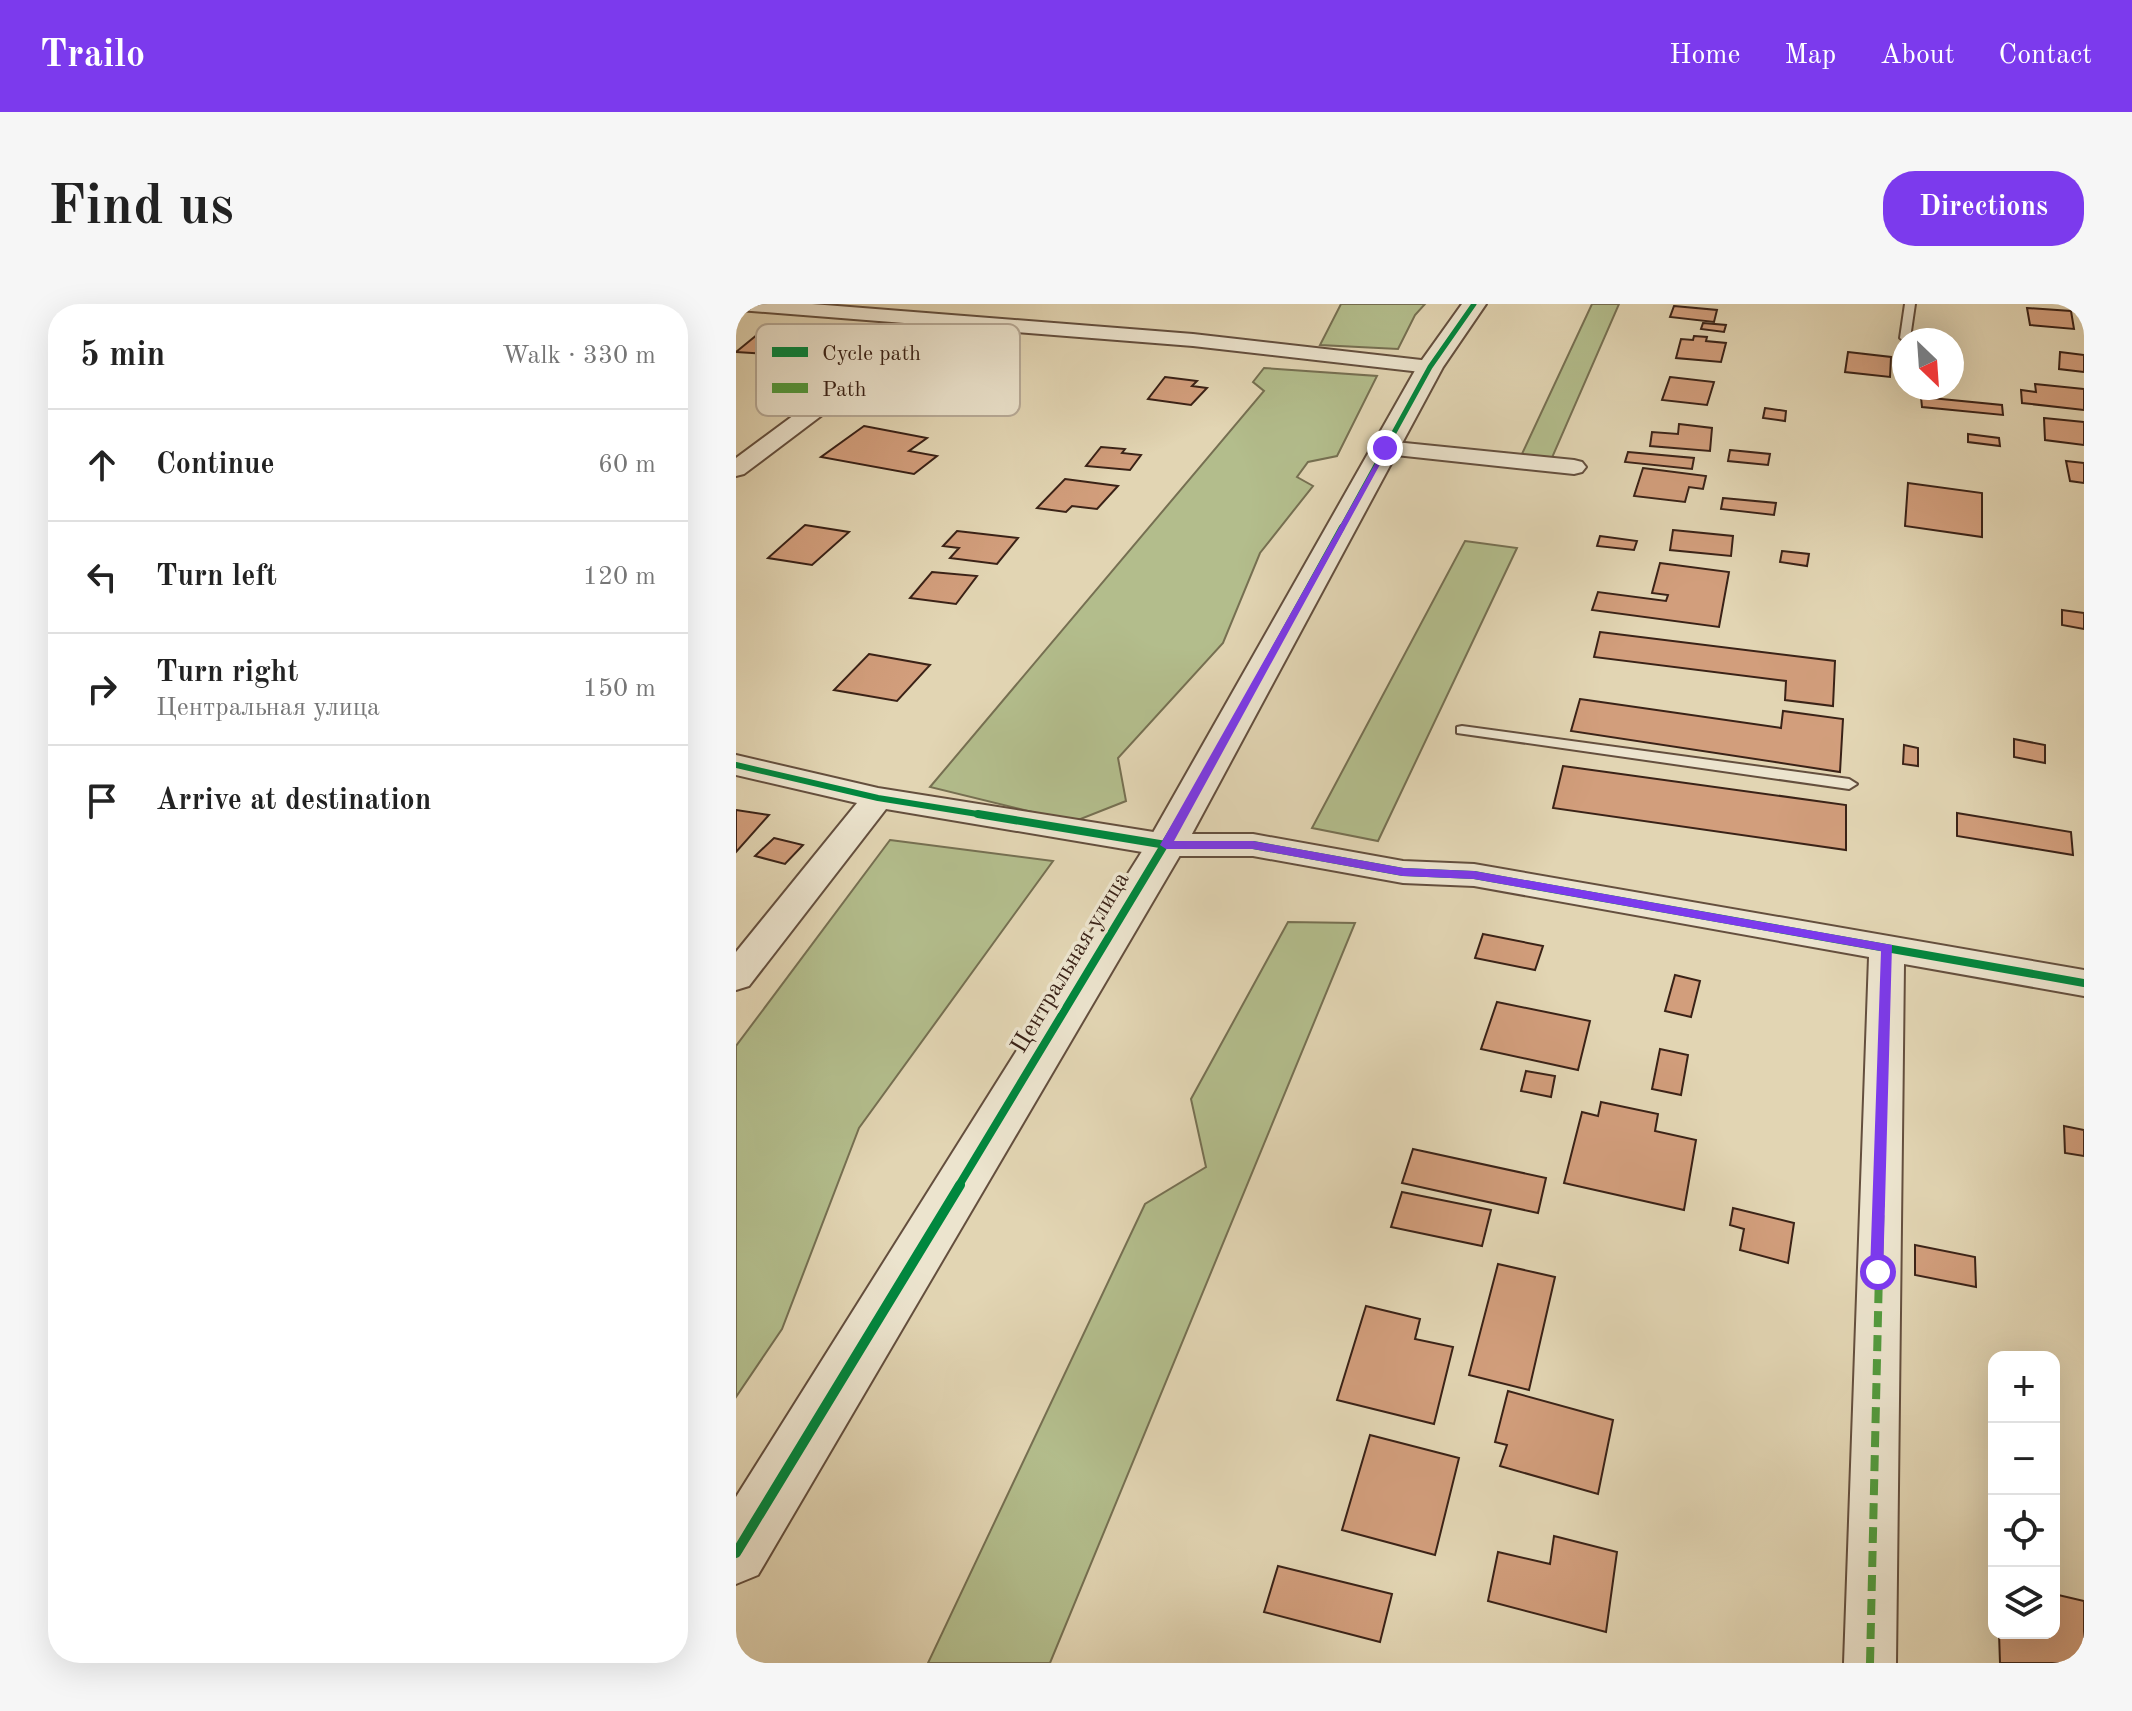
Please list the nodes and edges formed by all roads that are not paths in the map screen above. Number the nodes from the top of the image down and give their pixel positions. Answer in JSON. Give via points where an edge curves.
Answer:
{"nodes":[{"id":1,"x":739,"y":304,"type":"edge"},
{"id":2,"x":1474,"y":304,"type":"edge"},
{"id":3,"x":1910,"y":304,"type":"edge"},
{"id":4,"x":934,"y":321,"type":"junction"},
{"id":5,"x":930,"y":324,"type":"edge"},
{"id":6,"x":975,"y":324,"type":"edge"},
{"id":7,"x":1020,"y":327,"type":"edge"},
{"id":8,"x":1906,"y":328,"type":"edge"},
{"id":9,"x":1430,"y":367,"type":"junction"},
{"id":10,"x":807,"y":416,"type":"edge"},
{"id":11,"x":1385,"y":448,"type":"junction"},
{"id":12,"x":1574,"y":467,"type":"dead end"},
{"id":13,"x":736,"y":469,"type":"edge"},
{"id":14,"x":1462,"y":730,"type":"dead end"},
{"id":15,"x":736,"y":765,"type":"edge"},
{"id":16,"x":1849,"y":784,"type":"dead end"},
{"id":17,"x":878,"y":798,"type":"junction"},
{"id":18,"x":1166,"y":845,"type":"junction"},
{"id":19,"x":1887,"y":948,"type":"junction"},
{"id":20,"x":736,"y":977,"type":"edge"},
{"id":21,"x":2084,"y":983,"type":"edge"},
{"id":22,"x":736,"y":1553,"type":"edge"},
{"id":23,"x":1870,"y":1663,"type":"edge"}],
"edges":[{"from":1,"to":4,"type":"street"},
{"from":2,"to":9,"type":"street","name":"Центральная улица"},
{"from":3,"to":8,"type":"lane"},
{"from":4,"to":5,"type":"street"},
{"from":4,"to":6,"type":"street"},
{"from":7,"to":9,"type":"street","via":[[1193,340]]},
{"from":9,"to":11,"type":"street","name":"Центральная улица"},
{"from":10,"to":13,"type":"street"},
{"from":11,"to":12,"type":"street"},
{"from":11,"to":18,"type":"street","name":"Центральная улица"},
{"from":14,"to":16,"type":"lane"},
{"from":15,"to":17,"type":"street"},
{"from":17,"to":18,"type":"street"},
{"from":17,"to":20,"type":"street"},
{"from":18,"to":19,"type":"street","via":[[1253,845],[1403,872],[1474,875]]},
{"from":18,"to":22,"type":"street","name":"Центральная улица"},
{"from":19,"to":21,"type":"street"},
{"from":19,"to":23,"type":"street"}]}
